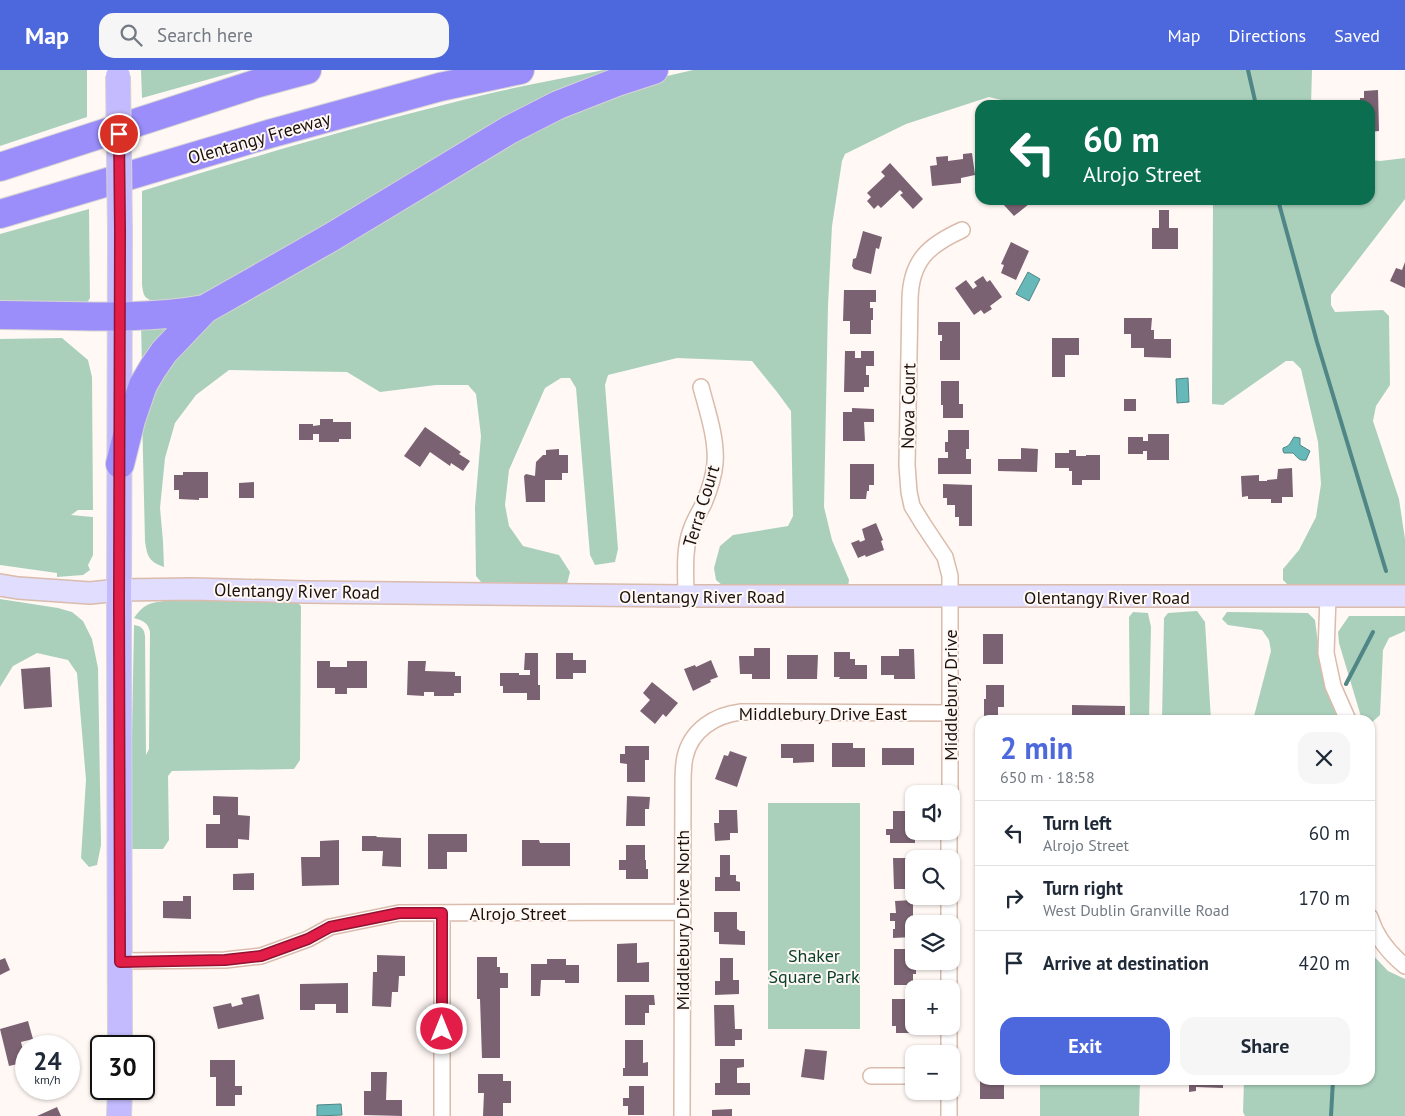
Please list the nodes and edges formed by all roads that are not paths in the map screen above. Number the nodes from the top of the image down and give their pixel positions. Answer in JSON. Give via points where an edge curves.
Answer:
{"nodes":[{"id":1,"x":307,"y":70,"type":"edge"},
{"id":2,"x":520,"y":70,"type":"edge"},
{"id":3,"x":654,"y":70,"type":"edge"},
{"id":4,"x":118,"y":73,"type":"edge"},
{"id":5,"x":0,"y":166,"type":"edge"},
{"id":6,"x":0,"y":214,"type":"edge"},
{"id":7,"x":962,"y":230,"type":"dead end"},
{"id":8,"x":205,"y":309,"type":"junction"},
{"id":9,"x":0,"y":315,"type":"edge"},
{"id":10,"x":120,"y":316,"type":"junction"},
{"id":11,"x":701,"y":387,"type":"dead end"},
{"id":12,"x":120,"y":464,"type":"junction"},
{"id":13,"x":0,"y":585,"type":"edge"},
{"id":14,"x":119,"y":590,"type":"junction"},
{"id":15,"x":686,"y":596,"type":"junction"},
{"id":16,"x":950,"y":596,"type":"junction"},
{"id":17,"x":1405,"y":596,"type":"edge"},
{"id":18,"x":1328,"y":597,"type":"junction"},
{"id":19,"x":950,"y":713,"type":"junction"},
{"id":20,"x":1346,"y":715,"type":"edge"},
{"id":21,"x":700,"y":729,"type":"joint"},
{"id":22,"x":950,"y":785,"type":"edge"},
{"id":23,"x":682,"y":912,"type":"junction"},
{"id":24,"x":442,"y":913,"type":"junction"},
{"id":25,"x":1375,"y":929,"type":"edge"},
{"id":26,"x":120,"y":962,"type":"junction"},
{"id":27,"x":1405,"y":966,"type":"edge"},
{"id":28,"x":120,"y":1035,"type":"edge"},
{"id":29,"x":871,"y":1076,"type":"dead end"},
{"id":30,"x":905,"y":1076,"type":"edge"},
{"id":31,"x":120,"y":1100,"type":"edge"},
{"id":32,"x":949,"y":1100,"type":"edge"},
{"id":33,"x":119,"y":1116,"type":"edge"},
{"id":34,"x":442,"y":1116,"type":"edge"},
{"id":35,"x":682,"y":1116,"type":"edge"},
{"id":36,"x":949,"y":1116,"type":"edge"}],
"edges":[{"from":1,"to":5,"type":"highway"},
{"from":2,"to":6,"type":"highway","name":"Olentangy Freeway","via":[[440,87],[269,134]]},
{"from":3,"to":8,"type":"highway","via":[[558,105],[509,130]]},
{"from":4,"to":10,"type":"main road","bridge":true},
{"from":7,"to":16,"type":"street","name":"Nova Court","via":[[943,239],[923,257],[914,272],[910,289],[909,492],[912,506],[945,558],[950,576]]},
{"from":8,"to":10,"type":"highway","via":[[180,314]]},
{"from":8,"to":12,"type":"highway","via":[[164,352],[149,374],[131,420]]},
{"from":9,"to":10,"type":"highway"},
{"from":10,"to":12,"type":"main road"},
{"from":11,"to":15,"type":"street","name":"Terra Court","via":[[716,460],[713,478],[686,548]]},
{"from":12,"to":14,"type":"main road"},
{"from":13,"to":14,"type":"main road","name":"Olentangy River Road","via":[[75,593]]},
{"from":14,"to":15,"type":"main road","name":"Olentangy River Road"},
{"from":14,"to":26,"type":"main road"},
{"from":15,"to":16,"type":"main road","name":"Olentangy River Road"},
{"from":16,"to":18,"type":"main road","name":"Olentangy River Road"},
{"from":16,"to":19,"type":"street","name":"Middlebury Drive"},
{"from":17,"to":18,"type":"main road","name":"Olentangy River Road"},
{"from":18,"to":20,"type":"street","via":[[1326,653],[1333,686]]},
{"from":19,"to":21,"type":"street","name":"Middlebury Drive East","via":[[741,712],[719,717]]},
{"from":19,"to":22,"type":"street","name":"Middlebury Drive"},
{"from":21,"to":23,"type":"street","name":"Middlebury Drive North","via":[[688,747],[684,768]]},
{"from":23,"to":24,"type":"street","name":"Alrojo Street"},
{"from":23,"to":35,"type":"street","name":"Middlebury Drive North"},
{"from":24,"to":26,"type":"street","name":"Alrojo Street","via":[[399,913],[330,927],[308,939],[261,956]]},
{"from":24,"to":34,"type":"street"},
{"from":25,"to":27,"type":"street","via":[[1386,948]]},
{"from":26,"to":28,"type":"main road"},
{"from":29,"to":30,"type":"street"},
{"from":31,"to":33,"type":"main road"},
{"from":32,"to":36,"type":"street"}]}
